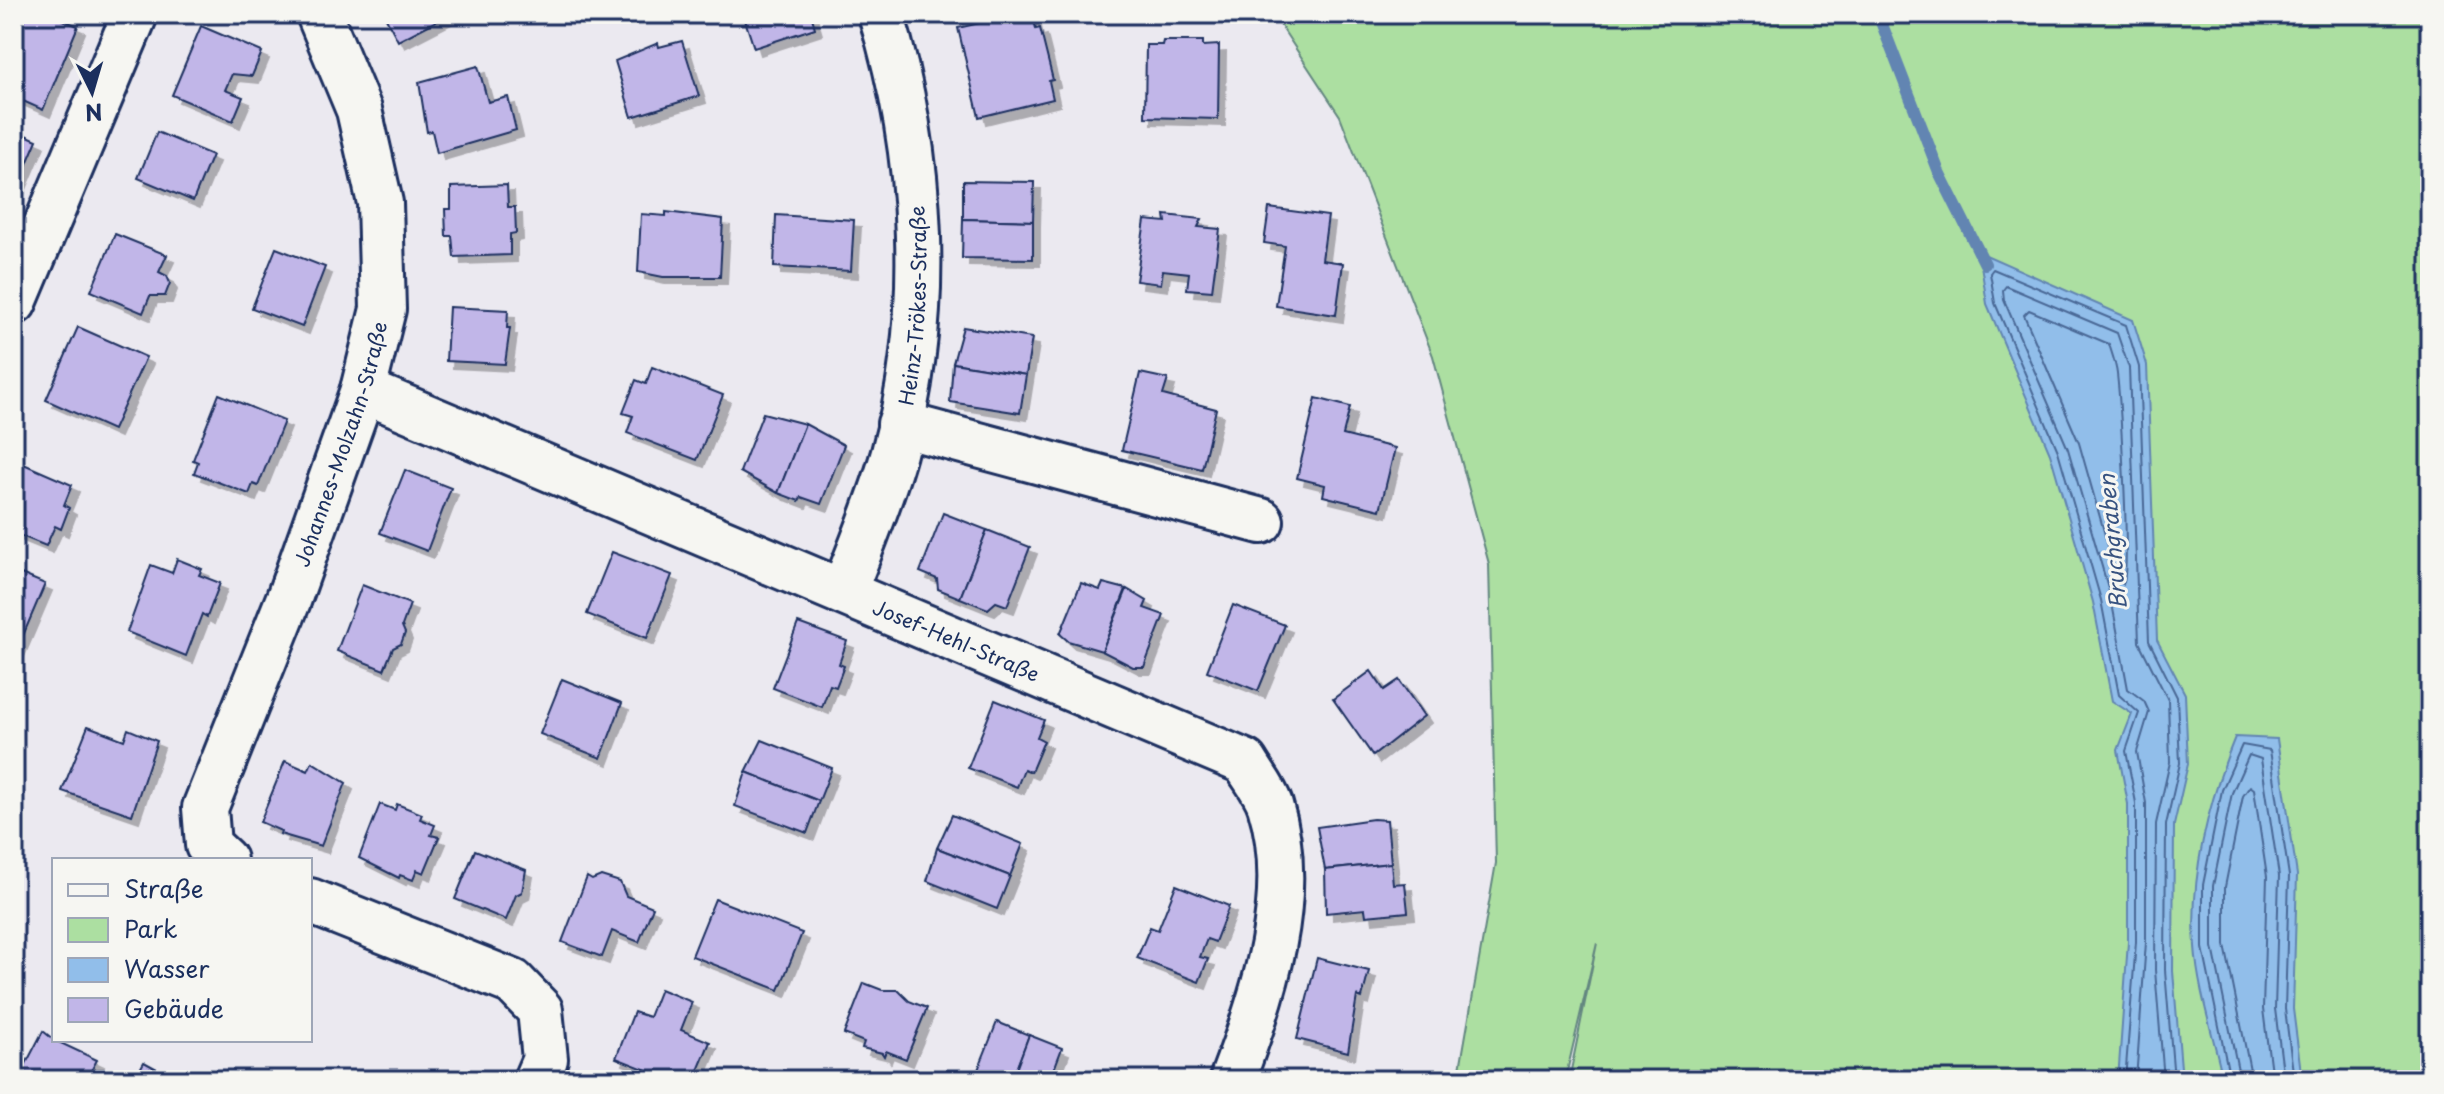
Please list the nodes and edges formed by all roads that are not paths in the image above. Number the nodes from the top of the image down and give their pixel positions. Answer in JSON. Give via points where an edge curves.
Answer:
{"nodes":[{"id":1,"x":135,"y":14,"type":"edge"},
{"id":2,"x":319,"y":14,"type":"edge"},
{"id":3,"x":881,"y":14,"type":"edge"},
{"id":4,"x":14,"y":302,"type":"edge"},
{"id":5,"x":363,"y":390,"type":"junction"},
{"id":6,"x":900,"y":424,"type":"junction"},
{"id":7,"x":1261,"y":521,"type":"dead end"},
{"id":8,"x":844,"y":591,"type":"junction"},
{"id":9,"x":222,"y":858,"type":"edge"},
{"id":10,"x":312,"y":902,"type":"edge"},
{"id":11,"x":536,"y":1080,"type":"edge"},
{"id":12,"x":1232,"y":1080,"type":"edge"}],
"edges":[{"from":1,"to":4,"type":"street"},
{"from":2,"to":5,"type":"street","name":"Johannes-Molzahn-Straße","via":[[359,110],[380,203],[383,309]]},
{"from":3,"to":6,"type":"street","name":"Heinz-Trökes-Straße","via":[[894,54],[917,190],[917,295]]},
{"from":5,"to":8,"type":"street","name":"Josef-Hehl-Straße"},
{"from":5,"to":9,"type":"street","name":"Johannes-Molzahn-Straße","via":[[289,598],[205,808],[208,845]]},
{"from":6,"to":7,"type":"street"},
{"from":6,"to":8,"type":"street","name":"Heinz-Trökes-Straße"},
{"from":8,"to":12,"type":"street","name":"Josef-Hehl-Straße","via":[[1245,762],[1269,803],[1280,854],[1277,916],[1262,1000]]},
{"from":10,"to":11,"type":"street","via":[[513,982],[540,1010],[545,1059]]}]}
